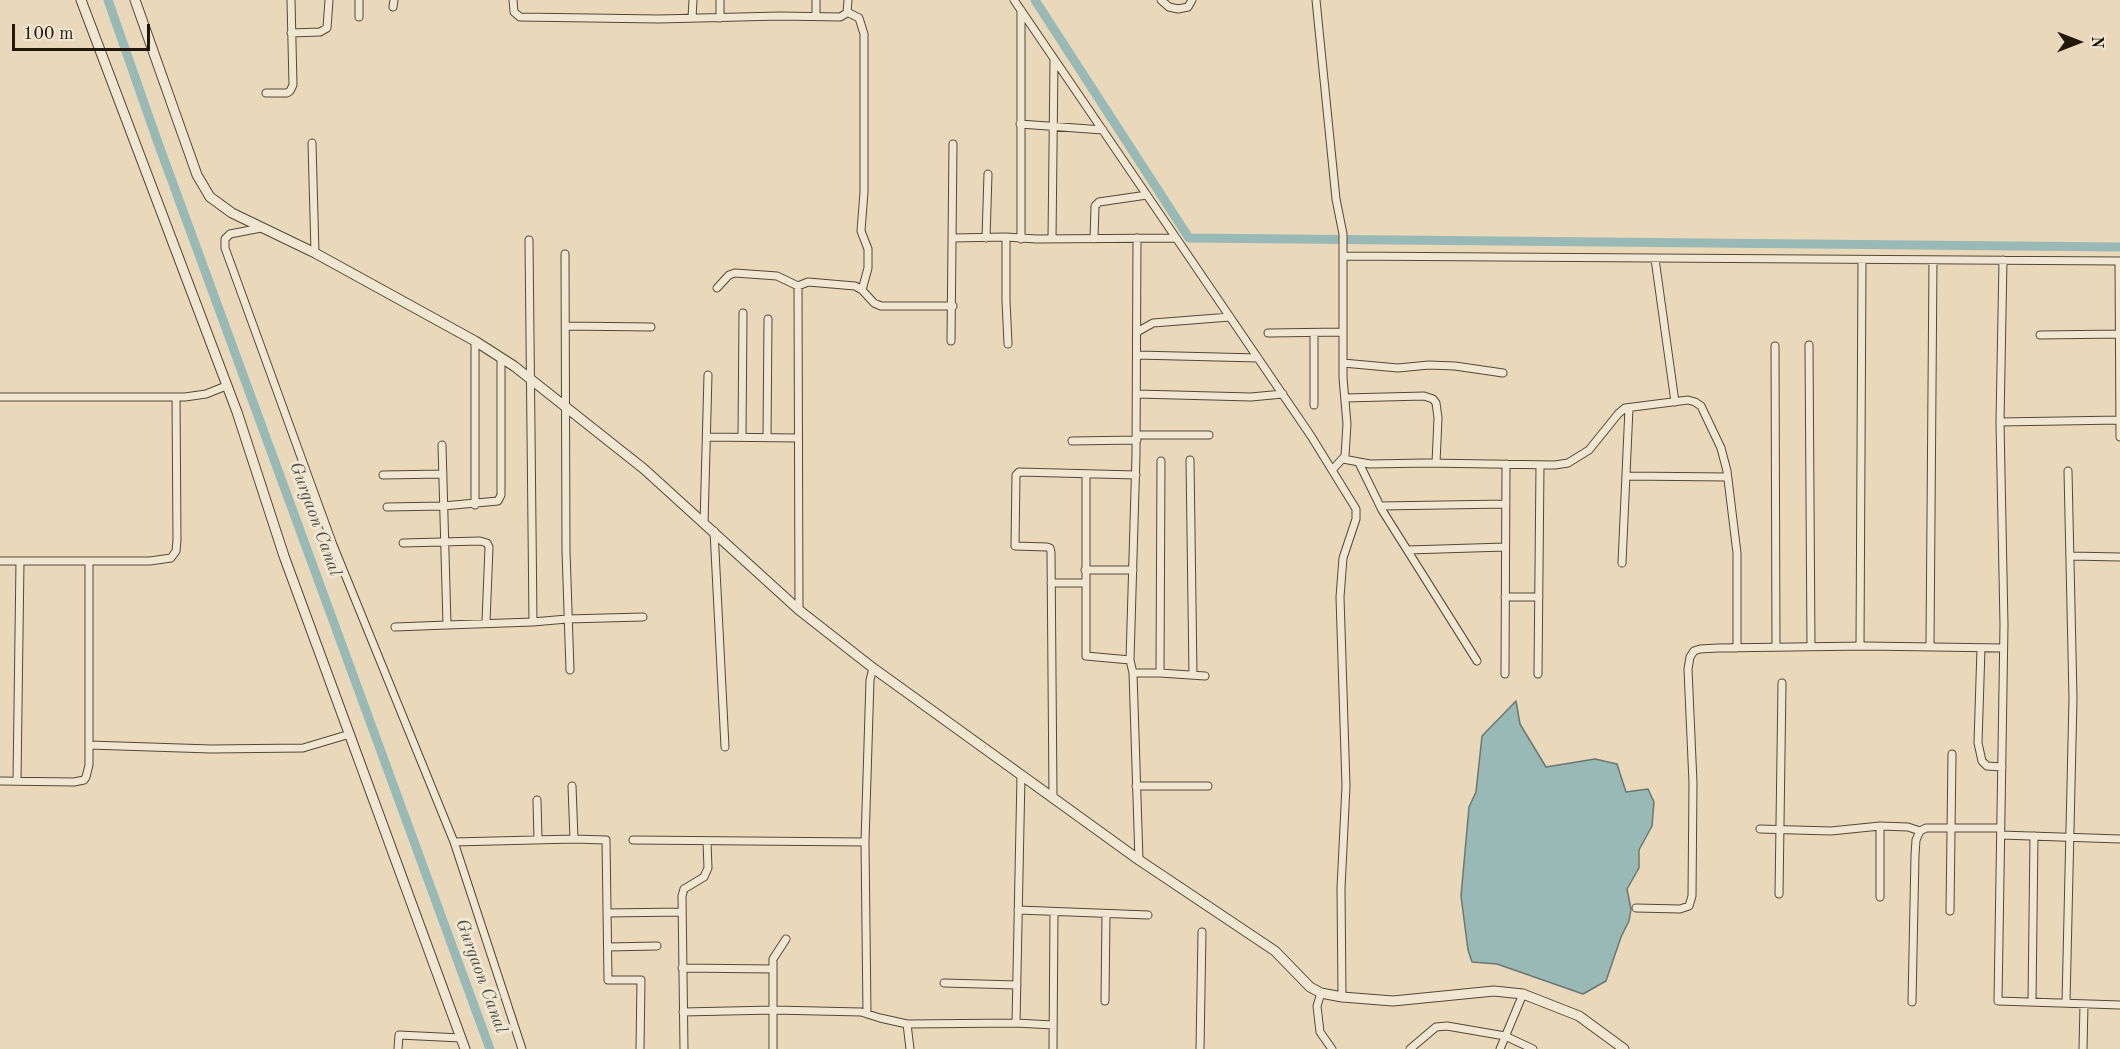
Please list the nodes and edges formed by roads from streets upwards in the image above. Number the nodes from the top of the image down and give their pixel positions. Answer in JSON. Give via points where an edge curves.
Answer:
{"nodes":[{"id":1,"x":81,"y":0,"type":"edge"},
{"id":2,"x":135,"y":0,"type":"edge"},
{"id":3,"x":291,"y":0,"type":"edge"},
{"id":4,"x":329,"y":0,"type":"edge"},
{"id":5,"x":359,"y":0,"type":"edge"},
{"id":6,"x":513,"y":0,"type":"edge"},
{"id":7,"x":693,"y":0,"type":"edge"},
{"id":8,"x":720,"y":0,"type":"edge"},
{"id":9,"x":816,"y":0,"type":"edge"},
{"id":10,"x":848,"y":0,"type":"edge"},
{"id":11,"x":1014,"y":0,"type":"edge"},
{"id":12,"x":1161,"y":0,"type":"edge"},
{"id":13,"x":1192,"y":0,"type":"edge"},
{"id":14,"x":1316,"y":0,"type":"edge"},
{"id":15,"x":1021,"y":10,"type":"junction"},
{"id":16,"x":848,"y":12,"type":"junction"},
{"id":17,"x":816,"y":16,"type":"junction"},
{"id":18,"x":359,"y":17,"type":"dead end"},
{"id":19,"x":692,"y":18,"type":"junction"},
{"id":20,"x":720,"y":18,"type":"junction"},
{"id":21,"x":291,"y":33,"type":"junction"},
{"id":22,"x":1054,"y":60,"type":"junction"},
{"id":23,"x":266,"y":93,"type":"dead end"},
{"id":24,"x":1020,"y":124,"type":"junction"},
{"id":25,"x":1053,"y":125,"type":"junction"},
{"id":26,"x":1103,"y":130,"type":"junction"},
{"id":27,"x":312,"y":143,"type":"dead end"},
{"id":28,"x":953,"y":144,"type":"dead end"},
{"id":29,"x":988,"y":174,"type":"dead end"},
{"id":30,"x":1147,"y":195,"type":"junction"},
{"id":31,"x":261,"y":228,"type":"junction"},
{"id":32,"x":1006,"y":237,"type":"junction"},
{"id":33,"x":953,"y":238,"type":"junction"},
{"id":34,"x":986,"y":238,"type":"junction"},
{"id":35,"x":1137,"y":238,"type":"junction"},
{"id":36,"x":1176,"y":238,"type":"junction"},
{"id":37,"x":1021,"y":239,"type":"junction"},
{"id":38,"x":1052,"y":239,"type":"junction"},
{"id":39,"x":1094,"y":239,"type":"junction"},
{"id":40,"x":529,"y":240,"type":"dead end"},
{"id":41,"x":315,"y":253,"type":"junction"},
{"id":42,"x":565,"y":254,"type":"dead end"},
{"id":43,"x":1343,"y":254,"type":"junction"},
{"id":44,"x":1655,"y":259,"type":"junction"},
{"id":45,"x":1862,"y":260,"type":"junction"},
{"id":46,"x":1933,"y":260,"type":"junction"},
{"id":47,"x":2002,"y":260,"type":"junction"},
{"id":48,"x":2119,"y":261,"type":"edge"},
{"id":49,"x":798,"y":286,"type":"junction"},
{"id":50,"x":717,"y":288,"type":"dead end"},
{"id":51,"x":862,"y":290,"type":"junction"},
{"id":52,"x":953,"y":306,"type":"junction"},
{"id":53,"x":743,"y":313,"type":"dead end"},
{"id":54,"x":1230,"y":317,"type":"junction"},
{"id":55,"x":768,"y":318,"type":"dead end"},
{"id":56,"x":566,"y":326,"type":"junction"},
{"id":57,"x":651,"y":327,"type":"dead end"},
{"id":58,"x":1137,"y":332,"type":"junction"},
{"id":59,"x":1343,"y":332,"type":"junction"},
{"id":60,"x":1268,"y":333,"type":"dead end"},
{"id":61,"x":1314,"y":333,"type":"junction"},
{"id":62,"x":2120,"y":334,"type":"edge"},
{"id":63,"x":2040,"y":335,"type":"dead end"},
{"id":64,"x":475,"y":341,"type":"junction"},
{"id":65,"x":951,"y":341,"type":"dead end"},
{"id":66,"x":1008,"y":344,"type":"dead end"},
{"id":67,"x":1809,"y":345,"type":"dead end"},
{"id":68,"x":1775,"y":346,"type":"dead end"},
{"id":69,"x":1137,"y":355,"type":"junction"},
{"id":70,"x":501,"y":358,"type":"junction"},
{"id":71,"x":1258,"y":358,"type":"junction"},
{"id":72,"x":1343,"y":363,"type":"junction"},
{"id":73,"x":1503,"y":373,"type":"dead end"},
{"id":74,"x":708,"y":375,"type":"dead end"},
{"id":75,"x":530,"y":378,"type":"junction"},
{"id":76,"x":226,"y":386,"type":"junction"},
{"id":77,"x":1137,"y":394,"type":"junction"},
{"id":78,"x":1283,"y":394,"type":"junction"},
{"id":79,"x":0,"y":397,"type":"edge"},
{"id":80,"x":176,"y":397,"type":"junction"},
{"id":81,"x":1345,"y":398,"type":"junction"},
{"id":82,"x":1675,"y":402,"type":"junction"},
{"id":83,"x":1314,"y":405,"type":"dead end"},
{"id":84,"x":566,"y":406,"type":"junction"},
{"id":85,"x":1629,"y":408,"type":"junction"},
{"id":86,"x":2120,"y":420,"type":"edge"},
{"id":87,"x":2000,"y":422,"type":"junction"},
{"id":88,"x":1209,"y":435,"type":"dead end"},
{"id":89,"x":706,"y":437,"type":"junction"},
{"id":90,"x":742,"y":437,"type":"junction"},
{"id":91,"x":767,"y":437,"type":"junction"},
{"id":92,"x":2120,"y":437,"type":"edge"},
{"id":93,"x":798,"y":438,"type":"junction"},
{"id":94,"x":1137,"y":438,"type":"junction"},
{"id":95,"x":1072,"y":441,"type":"dead end"},
{"id":96,"x":442,"y":445,"type":"dead end"},
{"id":97,"x":1161,"y":460,"type":"dead end"},
{"id":98,"x":1190,"y":460,"type":"dead end"},
{"id":99,"x":1359,"y":463,"type":"junction"},
{"id":100,"x":1436,"y":463,"type":"junction"},
{"id":101,"x":1339,"y":464,"type":"junction"},
{"id":102,"x":1506,"y":464,"type":"junction"},
{"id":103,"x":1540,"y":465,"type":"junction"},
{"id":104,"x":2068,"y":471,"type":"dead end"},
{"id":105,"x":443,"y":474,"type":"junction"},
{"id":106,"x":1086,"y":474,"type":"junction"},
{"id":107,"x":1136,"y":475,"type":"junction"},
{"id":108,"x":383,"y":476,"type":"dead end"},
{"id":109,"x":1626,"y":476,"type":"junction"},
{"id":110,"x":1727,"y":477,"type":"junction"},
{"id":111,"x":1506,"y":504,"type":"junction"},
{"id":112,"x":475,"y":505,"type":"junction"},
{"id":113,"x":443,"y":506,"type":"junction"},
{"id":114,"x":1380,"y":506,"type":"junction"},
{"id":115,"x":387,"y":507,"type":"dead end"},
{"id":116,"x":704,"y":524,"type":"junction"},
{"id":117,"x":714,"y":531,"type":"junction"},
{"id":118,"x":445,"y":542,"type":"junction"},
{"id":119,"x":403,"y":543,"type":"dead end"},
{"id":120,"x":1505,"y":547,"type":"junction"},
{"id":121,"x":1408,"y":550,"type":"junction"},
{"id":122,"x":2070,"y":556,"type":"junction"},
{"id":123,"x":2120,"y":557,"type":"edge"},
{"id":124,"x":0,"y":561,"type":"edge"},
{"id":125,"x":20,"y":561,"type":"junction"},
{"id":126,"x":89,"y":561,"type":"junction"},
{"id":127,"x":1622,"y":563,"type":"dead end"},
{"id":128,"x":1085,"y":570,"type":"junction"},
{"id":129,"x":1133,"y":570,"type":"junction"},
{"id":130,"x":1051,"y":583,"type":"junction"},
{"id":131,"x":1085,"y":583,"type":"junction"},
{"id":132,"x":1505,"y":597,"type":"junction"},
{"id":133,"x":1539,"y":597,"type":"junction"},
{"id":134,"x":799,"y":610,"type":"junction"},
{"id":135,"x":643,"y":617,"type":"dead end"},
{"id":136,"x":567,"y":619,"type":"junction"},
{"id":137,"x":486,"y":622,"type":"junction"},
{"id":138,"x":533,"y":622,"type":"junction"},
{"id":139,"x":447,"y":625,"type":"junction"},
{"id":140,"x":395,"y":627,"type":"dead end"},
{"id":141,"x":1811,"y":646,"type":"junction"},
{"id":142,"x":1860,"y":646,"type":"junction"},
{"id":143,"x":1930,"y":646,"type":"junction"},
{"id":144,"x":1776,"y":647,"type":"junction"},
{"id":145,"x":1737,"y":648,"type":"junction"},
{"id":146,"x":1981,"y":648,"type":"junction"},
{"id":147,"x":2002,"y":648,"type":"junction"},
{"id":148,"x":1130,"y":660,"type":"junction"},
{"id":149,"x":1477,"y":661,"type":"dead end"},
{"id":150,"x":873,"y":668,"type":"junction"},
{"id":151,"x":570,"y":670,"type":"dead end"},
{"id":152,"x":1133,"y":673,"type":"junction"},
{"id":153,"x":1160,"y":673,"type":"junction"},
{"id":154,"x":1505,"y":674,"type":"dead end"},
{"id":155,"x":1538,"y":674,"type":"dead end"},
{"id":156,"x":1192,"y":675,"type":"junction"},
{"id":157,"x":1205,"y":676,"type":"dead end"},
{"id":158,"x":1782,"y":682,"type":"dead end"},
{"id":159,"x":350,"y":735,"type":"junction"},
{"id":160,"x":89,"y":745,"type":"junction"},
{"id":161,"x":725,"y":747,"type":"dead end"},
{"id":162,"x":1952,"y":754,"type":"dead end"},
{"id":163,"x":2002,"y":767,"type":"junction"},
{"id":164,"x":1021,"y":775,"type":"junction"},
{"id":165,"x":17,"y":781,"type":"junction"},
{"id":166,"x":0,"y":782,"type":"edge"},
{"id":167,"x":572,"y":786,"type":"dead end"},
{"id":168,"x":1136,"y":786,"type":"junction"},
{"id":169,"x":1208,"y":786,"type":"dead end"},
{"id":170,"x":1053,"y":796,"type":"junction"},
{"id":171,"x":537,"y":800,"type":"dead end"},
{"id":172,"x":1880,"y":826,"type":"junction"},
{"id":173,"x":1951,"y":828,"type":"junction"},
{"id":174,"x":1760,"y":829,"type":"dead end"},
{"id":175,"x":1780,"y":829,"type":"junction"},
{"id":176,"x":1920,"y":831,"type":"junction"},
{"id":177,"x":2000,"y":832,"type":"junction"},
{"id":178,"x":2034,"y":836,"type":"junction"},
{"id":179,"x":2068,"y":837,"type":"junction"},
{"id":180,"x":574,"y":839,"type":"junction"},
{"id":181,"x":2120,"y":839,"type":"edge"},
{"id":182,"x":538,"y":840,"type":"junction"},
{"id":183,"x":633,"y":840,"type":"dead end"},
{"id":184,"x":454,"y":842,"type":"junction"},
{"id":185,"x":707,"y":842,"type":"junction"},
{"id":186,"x":865,"y":842,"type":"junction"},
{"id":187,"x":1139,"y":860,"type":"junction"},
{"id":188,"x":1779,"y":894,"type":"dead end"},
{"id":189,"x":1880,"y":897,"type":"dead end"},
{"id":190,"x":1636,"y":908,"type":"dead end"},
{"id":191,"x":1018,"y":910,"type":"junction"},
{"id":192,"x":1950,"y":911,"type":"dead end"},
{"id":193,"x":682,"y":912,"type":"junction"},
{"id":194,"x":1054,"y":912,"type":"junction"},
{"id":195,"x":607,"y":913,"type":"junction"},
{"id":196,"x":1106,"y":914,"type":"junction"},
{"id":197,"x":1148,"y":915,"type":"dead end"},
{"id":198,"x":1202,"y":932,"type":"dead end"},
{"id":199,"x":786,"y":939,"type":"dead end"},
{"id":200,"x":608,"y":946,"type":"junction"},
{"id":201,"x":657,"y":946,"type":"dead end"},
{"id":202,"x":682,"y":968,"type":"junction"},
{"id":203,"x":772,"y":969,"type":"junction"},
{"id":204,"x":944,"y":983,"type":"dead end"},
{"id":205,"x":1017,"y":985,"type":"junction"},
{"id":206,"x":1322,"y":993,"type":"junction"},
{"id":207,"x":1523,"y":994,"type":"junction"},
{"id":208,"x":1342,"y":997,"type":"junction"},
{"id":209,"x":1105,"y":1001,"type":"dead end"},
{"id":210,"x":1912,"y":1002,"type":"dead end"},
{"id":211,"x":2032,"y":1002,"type":"junction"},
{"id":212,"x":2066,"y":1003,"type":"junction"},
{"id":213,"x":2084,"y":1004,"type":"junction"},
{"id":214,"x":2120,"y":1005,"type":"edge"},
{"id":215,"x":774,"y":1010,"type":"junction"},
{"id":216,"x":683,"y":1012,"type":"junction"},
{"id":217,"x":867,"y":1014,"type":"junction"},
{"id":218,"x":1017,"y":1023,"type":"junction"},
{"id":219,"x":907,"y":1024,"type":"junction"},
{"id":220,"x":1053,"y":1025,"type":"junction"},
{"id":221,"x":1505,"y":1036,"type":"junction"},
{"id":222,"x":461,"y":1038,"type":"junction"},
{"id":223,"x":398,"y":1049,"type":"edge"},
{"id":224,"x":465,"y":1049,"type":"edge"},
{"id":225,"x":522,"y":1049,"type":"edge"},
{"id":226,"x":640,"y":1049,"type":"edge"},
{"id":227,"x":684,"y":1049,"type":"edge"},
{"id":228,"x":773,"y":1049,"type":"edge"},
{"id":229,"x":910,"y":1049,"type":"edge"},
{"id":230,"x":1053,"y":1049,"type":"edge"},
{"id":231,"x":1200,"y":1049,"type":"edge"},
{"id":232,"x":1332,"y":1049,"type":"edge"},
{"id":233,"x":1410,"y":1049,"type":"edge"},
{"id":234,"x":1500,"y":1049,"type":"edge"},
{"id":235,"x":1533,"y":1049,"type":"edge"},
{"id":236,"x":1624,"y":1049,"type":"edge"},
{"id":237,"x":2084,"y":1049,"type":"edge"}],
"edges":[{"from":1,"to":76,"type":"street"},
{"from":2,"to":31,"type":"street","via":[[203,188],[226,209]]},
{"from":3,"to":21,"type":"street"},
{"from":4,"to":21,"type":"street","via":[[327,28]]},
{"from":5,"to":18,"type":"street"},
{"from":6,"to":19,"type":"street","via":[[515,14],[525,18]]},
{"from":7,"to":19,"type":"street"},
{"from":8,"to":20,"type":"street"},
{"from":9,"to":17,"type":"street"},
{"from":10,"to":16,"type":"street"},
{"from":11,"to":15,"type":"street"},
{"from":12,"to":13,"type":"street","via":[[1178,9],[1188,7]]},
{"from":14,"to":43,"type":"street"},
{"from":15,"to":22,"type":"street"},
{"from":15,"to":24,"type":"street"},
{"from":16,"to":17,"type":"street","via":[[840,17]]},
{"from":16,"to":51,"type":"street","via":[[859,18],[864,34],[861,231],[868,249]]},
{"from":17,"to":20,"type":"street"},
{"from":19,"to":20,"type":"street"},
{"from":21,"to":23,"type":"street","via":[[292,88],[287,93]]},
{"from":22,"to":25,"type":"street"},
{"from":22,"to":26,"type":"street"},
{"from":24,"to":25,"type":"street"},
{"from":24,"to":37,"type":"street"},
{"from":25,"to":26,"type":"street"},
{"from":25,"to":38,"type":"street"},
{"from":26,"to":30,"type":"street"},
{"from":27,"to":41,"type":"street"},
{"from":28,"to":33,"type":"street"},
{"from":29,"to":34,"type":"street"},
{"from":30,"to":36,"type":"street"},
{"from":30,"to":39,"type":"street","via":[[1099,201],[1095,206]]},
{"from":31,"to":41,"type":"street"},
{"from":31,"to":184,"type":"street","via":[[230,234],[225,239],[225,248],[333,545]]},
{"from":32,"to":34,"type":"street"},
{"from":32,"to":37,"type":"street"},
{"from":32,"to":66,"type":"street"},
{"from":33,"to":34,"type":"street"},
{"from":33,"to":52,"type":"street"},
{"from":35,"to":36,"type":"street"},
{"from":35,"to":39,"type":"street"},
{"from":35,"to":58,"type":"street"},
{"from":36,"to":54,"type":"street"},
{"from":37,"to":38,"type":"street"},
{"from":38,"to":39,"type":"street"},
{"from":40,"to":75,"type":"street"},
{"from":41,"to":64,"type":"street"},
{"from":42,"to":56,"type":"street"},
{"from":43,"to":44,"type":"street"},
{"from":43,"to":59,"type":"street"},
{"from":44,"to":45,"type":"street"},
{"from":44,"to":82,"type":"street"},
{"from":45,"to":46,"type":"street"},
{"from":45,"to":142,"type":"street"},
{"from":46,"to":47,"type":"street"},
{"from":46,"to":143,"type":"street"},
{"from":47,"to":48,"type":"street"},
{"from":47,"to":87,"type":"street"},
{"from":48,"to":62,"type":"street"},
{"from":49,"to":50,"type":"street","via":[[777,276],[735,273]]},
{"from":49,"to":51,"type":"street","via":[[808,282]]},
{"from":49,"to":93,"type":"street"},
{"from":51,"to":52,"type":"street","via":[[881,306]]},
{"from":52,"to":65,"type":"street"},
{"from":53,"to":90,"type":"street"},
{"from":54,"to":58,"type":"street","via":[[1153,323]]},
{"from":54,"to":71,"type":"street"},
{"from":55,"to":91,"type":"street"},
{"from":56,"to":57,"type":"street"},
{"from":56,"to":84,"type":"street"},
{"from":58,"to":69,"type":"street"},
{"from":59,"to":61,"type":"street"},
{"from":59,"to":72,"type":"street"},
{"from":60,"to":61,"type":"street"},
{"from":61,"to":83,"type":"street"},
{"from":62,"to":63,"type":"street"},
{"from":62,"to":86,"type":"street"},
{"from":64,"to":70,"type":"street"},
{"from":64,"to":112,"type":"street"},
{"from":67,"to":141,"type":"street"},
{"from":68,"to":144,"type":"street"},
{"from":69,"to":71,"type":"street"},
{"from":69,"to":77,"type":"street"},
{"from":70,"to":75,"type":"street"},
{"from":70,"to":112,"type":"street","via":[[501,495],[498,501]]},
{"from":71,"to":78,"type":"street"},
{"from":72,"to":73,"type":"street","via":[[1398,368],[1455,366]]},
{"from":72,"to":81,"type":"street"},
{"from":74,"to":89,"type":"street"},
{"from":75,"to":84,"type":"street"},
{"from":75,"to":138,"type":"street"},
{"from":76,"to":80,"type":"street","via":[[206,394]]},
{"from":76,"to":159,"type":"street"},
{"from":77,"to":78,"type":"street"},
{"from":77,"to":94,"type":"street"},
{"from":78,"to":101,"type":"street"},
{"from":79,"to":80,"type":"street"},
{"from":80,"to":126,"type":"street","via":[[174,555],[166,560]]},
{"from":81,"to":100,"type":"street","via":[[1433,399],[1438,418]]},
{"from":81,"to":101,"type":"street","via":[[1347,424]]},
{"from":82,"to":85,"type":"street"},
{"from":82,"to":110,"type":"street","via":[[1688,400],[1701,406],[1721,448]]},
{"from":84,"to":116,"type":"street"},
{"from":84,"to":136,"type":"street"},
{"from":85,"to":103,"type":"street","via":[[1618,414],[1589,450],[1575,459]]},
{"from":85,"to":109,"type":"street"},
{"from":86,"to":87,"type":"street"},
{"from":86,"to":92,"type":"street"},
{"from":87,"to":147,"type":"street"},
{"from":88,"to":94,"type":"street"},
{"from":89,"to":90,"type":"street"},
{"from":89,"to":116,"type":"street"},
{"from":90,"to":91,"type":"street"},
{"from":91,"to":93,"type":"street"},
{"from":93,"to":134,"type":"street"},
{"from":94,"to":95,"type":"street"},
{"from":94,"to":107,"type":"street"},
{"from":96,"to":105,"type":"street"},
{"from":97,"to":153,"type":"street"},
{"from":98,"to":156,"type":"street"},
{"from":99,"to":100,"type":"street"},
{"from":99,"to":101,"type":"street"},
{"from":99,"to":114,"type":"street"},
{"from":100,"to":102,"type":"street"},
{"from":101,"to":208,"type":"street","via":[[1356,509],[1341,565],[1340,597],[1346,786],[1341,888]]},
{"from":102,"to":103,"type":"street"},
{"from":102,"to":111,"type":"street"},
{"from":103,"to":133,"type":"street"},
{"from":104,"to":122,"type":"street"},
{"from":105,"to":108,"type":"street"},
{"from":105,"to":113,"type":"street"},
{"from":106,"to":107,"type":"street"},
{"from":106,"to":128,"type":"street"},
{"from":106,"to":130,"type":"street","via":[[1016,475],[1014,544],[1050,548]]},
{"from":107,"to":129,"type":"street"},
{"from":109,"to":110,"type":"street"},
{"from":109,"to":127,"type":"street"},
{"from":110,"to":145,"type":"street","via":[[1737,553]]},
{"from":111,"to":114,"type":"street"},
{"from":111,"to":120,"type":"street"},
{"from":112,"to":113,"type":"street"},
{"from":113,"to":115,"type":"street"},
{"from":113,"to":118,"type":"street"},
{"from":114,"to":121,"type":"street"},
{"from":116,"to":117,"type":"street"},
{"from":117,"to":134,"type":"street"},
{"from":117,"to":161,"type":"street"},
{"from":118,"to":119,"type":"street"},
{"from":118,"to":137,"type":"street","via":[[487,543]]},
{"from":118,"to":139,"type":"street"},
{"from":120,"to":121,"type":"street"},
{"from":120,"to":132,"type":"street"},
{"from":121,"to":149,"type":"street"},
{"from":122,"to":123,"type":"street"},
{"from":122,"to":179,"type":"street","via":[[2073,698]]},
{"from":124,"to":125,"type":"street"},
{"from":125,"to":126,"type":"street"},
{"from":125,"to":165,"type":"street"},
{"from":126,"to":160,"type":"street"},
{"from":128,"to":129,"type":"street"},
{"from":128,"to":131,"type":"street"},
{"from":129,"to":148,"type":"street"},
{"from":130,"to":131,"type":"street"},
{"from":130,"to":170,"type":"street"},
{"from":131,"to":148,"type":"street","via":[[1086,656]]},
{"from":132,"to":133,"type":"street"},
{"from":132,"to":154,"type":"street"},
{"from":133,"to":155,"type":"street"},
{"from":134,"to":150,"type":"street"},
{"from":135,"to":136,"type":"street"},
{"from":136,"to":138,"type":"street"},
{"from":136,"to":151,"type":"street"},
{"from":137,"to":138,"type":"street"},
{"from":137,"to":139,"type":"street"},
{"from":139,"to":140,"type":"street"},
{"from":141,"to":142,"type":"street"},
{"from":141,"to":144,"type":"street"},
{"from":142,"to":143,"type":"street"},
{"from":143,"to":146,"type":"street"},
{"from":144,"to":145,"type":"street"},
{"from":145,"to":190,"type":"street","via":[[1701,649],[1690,657],[1693,783],[1689,906]]},
{"from":146,"to":147,"type":"street"},
{"from":146,"to":163,"type":"street","via":[[1978,743],[1982,761],[1988,766]]},
{"from":147,"to":163,"type":"street"},
{"from":148,"to":152,"type":"street"},
{"from":150,"to":164,"type":"street"},
{"from":150,"to":186,"type":"street"},
{"from":152,"to":153,"type":"street"},
{"from":152,"to":168,"type":"street"},
{"from":153,"to":156,"type":"street"},
{"from":156,"to":157,"type":"street"},
{"from":158,"to":175,"type":"street"},
{"from":159,"to":160,"type":"street","via":[[303,748]]},
{"from":159,"to":222,"type":"street"},
{"from":160,"to":165,"type":"street","via":[[84,780]]},
{"from":162,"to":173,"type":"street"},
{"from":163,"to":177,"type":"street"},
{"from":164,"to":170,"type":"street"},
{"from":164,"to":191,"type":"street"},
{"from":165,"to":166,"type":"street"},
{"from":167,"to":180,"type":"street"},
{"from":168,"to":169,"type":"street"},
{"from":168,"to":187,"type":"street"},
{"from":170,"to":187,"type":"street"},
{"from":171,"to":182,"type":"street"},
{"from":172,"to":175,"type":"street","via":[[1831,831]]},
{"from":172,"to":176,"type":"street"},
{"from":172,"to":189,"type":"street"},
{"from":173,"to":176,"type":"street"},
{"from":173,"to":177,"type":"street"},
{"from":173,"to":192,"type":"street"},
{"from":174,"to":175,"type":"street"},
{"from":175,"to":188,"type":"street"},
{"from":176,"to":210,"type":"street","via":[[1915,855]]},
{"from":177,"to":178,"type":"street"},
{"from":177,"to":211,"type":"street","via":[[1998,1001]]},
{"from":178,"to":179,"type":"street"},
{"from":178,"to":211,"type":"street"},
{"from":179,"to":181,"type":"street"},
{"from":179,"to":212,"type":"street"},
{"from":180,"to":182,"type":"street"},
{"from":180,"to":195,"type":"street","via":[[606,840]]},
{"from":182,"to":184,"type":"street"},
{"from":183,"to":185,"type":"street"},
{"from":184,"to":225,"type":"street"},
{"from":185,"to":186,"type":"street"},
{"from":185,"to":193,"type":"street","via":[[708,868],[704,877],[684,889]]},
{"from":186,"to":217,"type":"street"},
{"from":187,"to":206,"type":"street","via":[[1275,951],[1310,987]]},
{"from":191,"to":194,"type":"street"},
{"from":191,"to":205,"type":"street"},
{"from":193,"to":195,"type":"street"},
{"from":193,"to":202,"type":"street"},
{"from":194,"to":196,"type":"street"},
{"from":194,"to":220,"type":"street"},
{"from":195,"to":200,"type":"street"},
{"from":196,"to":197,"type":"street"},
{"from":196,"to":209,"type":"street"},
{"from":198,"to":231,"type":"street"},
{"from":199,"to":203,"type":"street","via":[[773,959]]},
{"from":200,"to":201,"type":"street"},
{"from":200,"to":226,"type":"street","via":[[608,980],[641,980]]},
{"from":202,"to":203,"type":"street"},
{"from":202,"to":216,"type":"street"},
{"from":203,"to":215,"type":"street"},
{"from":204,"to":205,"type":"street"},
{"from":205,"to":218,"type":"street"},
{"from":206,"to":208,"type":"street"},
{"from":206,"to":232,"type":"street","via":[[1317,1006],[1320,1032]]},
{"from":207,"to":208,"type":"street","via":[[1494,992],[1393,1001]]},
{"from":207,"to":221,"type":"street"},
{"from":207,"to":236,"type":"street","via":[[1579,1016]]},
{"from":211,"to":212,"type":"street"},
{"from":212,"to":213,"type":"street"},
{"from":213,"to":214,"type":"street"},
{"from":213,"to":237,"type":"street"},
{"from":215,"to":216,"type":"street"},
{"from":215,"to":217,"type":"street"},
{"from":215,"to":228,"type":"street"},
{"from":216,"to":227,"type":"street"},
{"from":217,"to":219,"type":"street"},
{"from":218,"to":219,"type":"street"},
{"from":218,"to":220,"type":"street"},
{"from":219,"to":229,"type":"street"},
{"from":220,"to":230,"type":"street"},
{"from":221,"to":233,"type":"street","via":[[1447,1026],[1436,1028]]},
{"from":221,"to":234,"type":"street"},
{"from":221,"to":235,"type":"street"},
{"from":222,"to":223,"type":"street","via":[[399,1035]]},
{"from":222,"to":224,"type":"street"}]}
